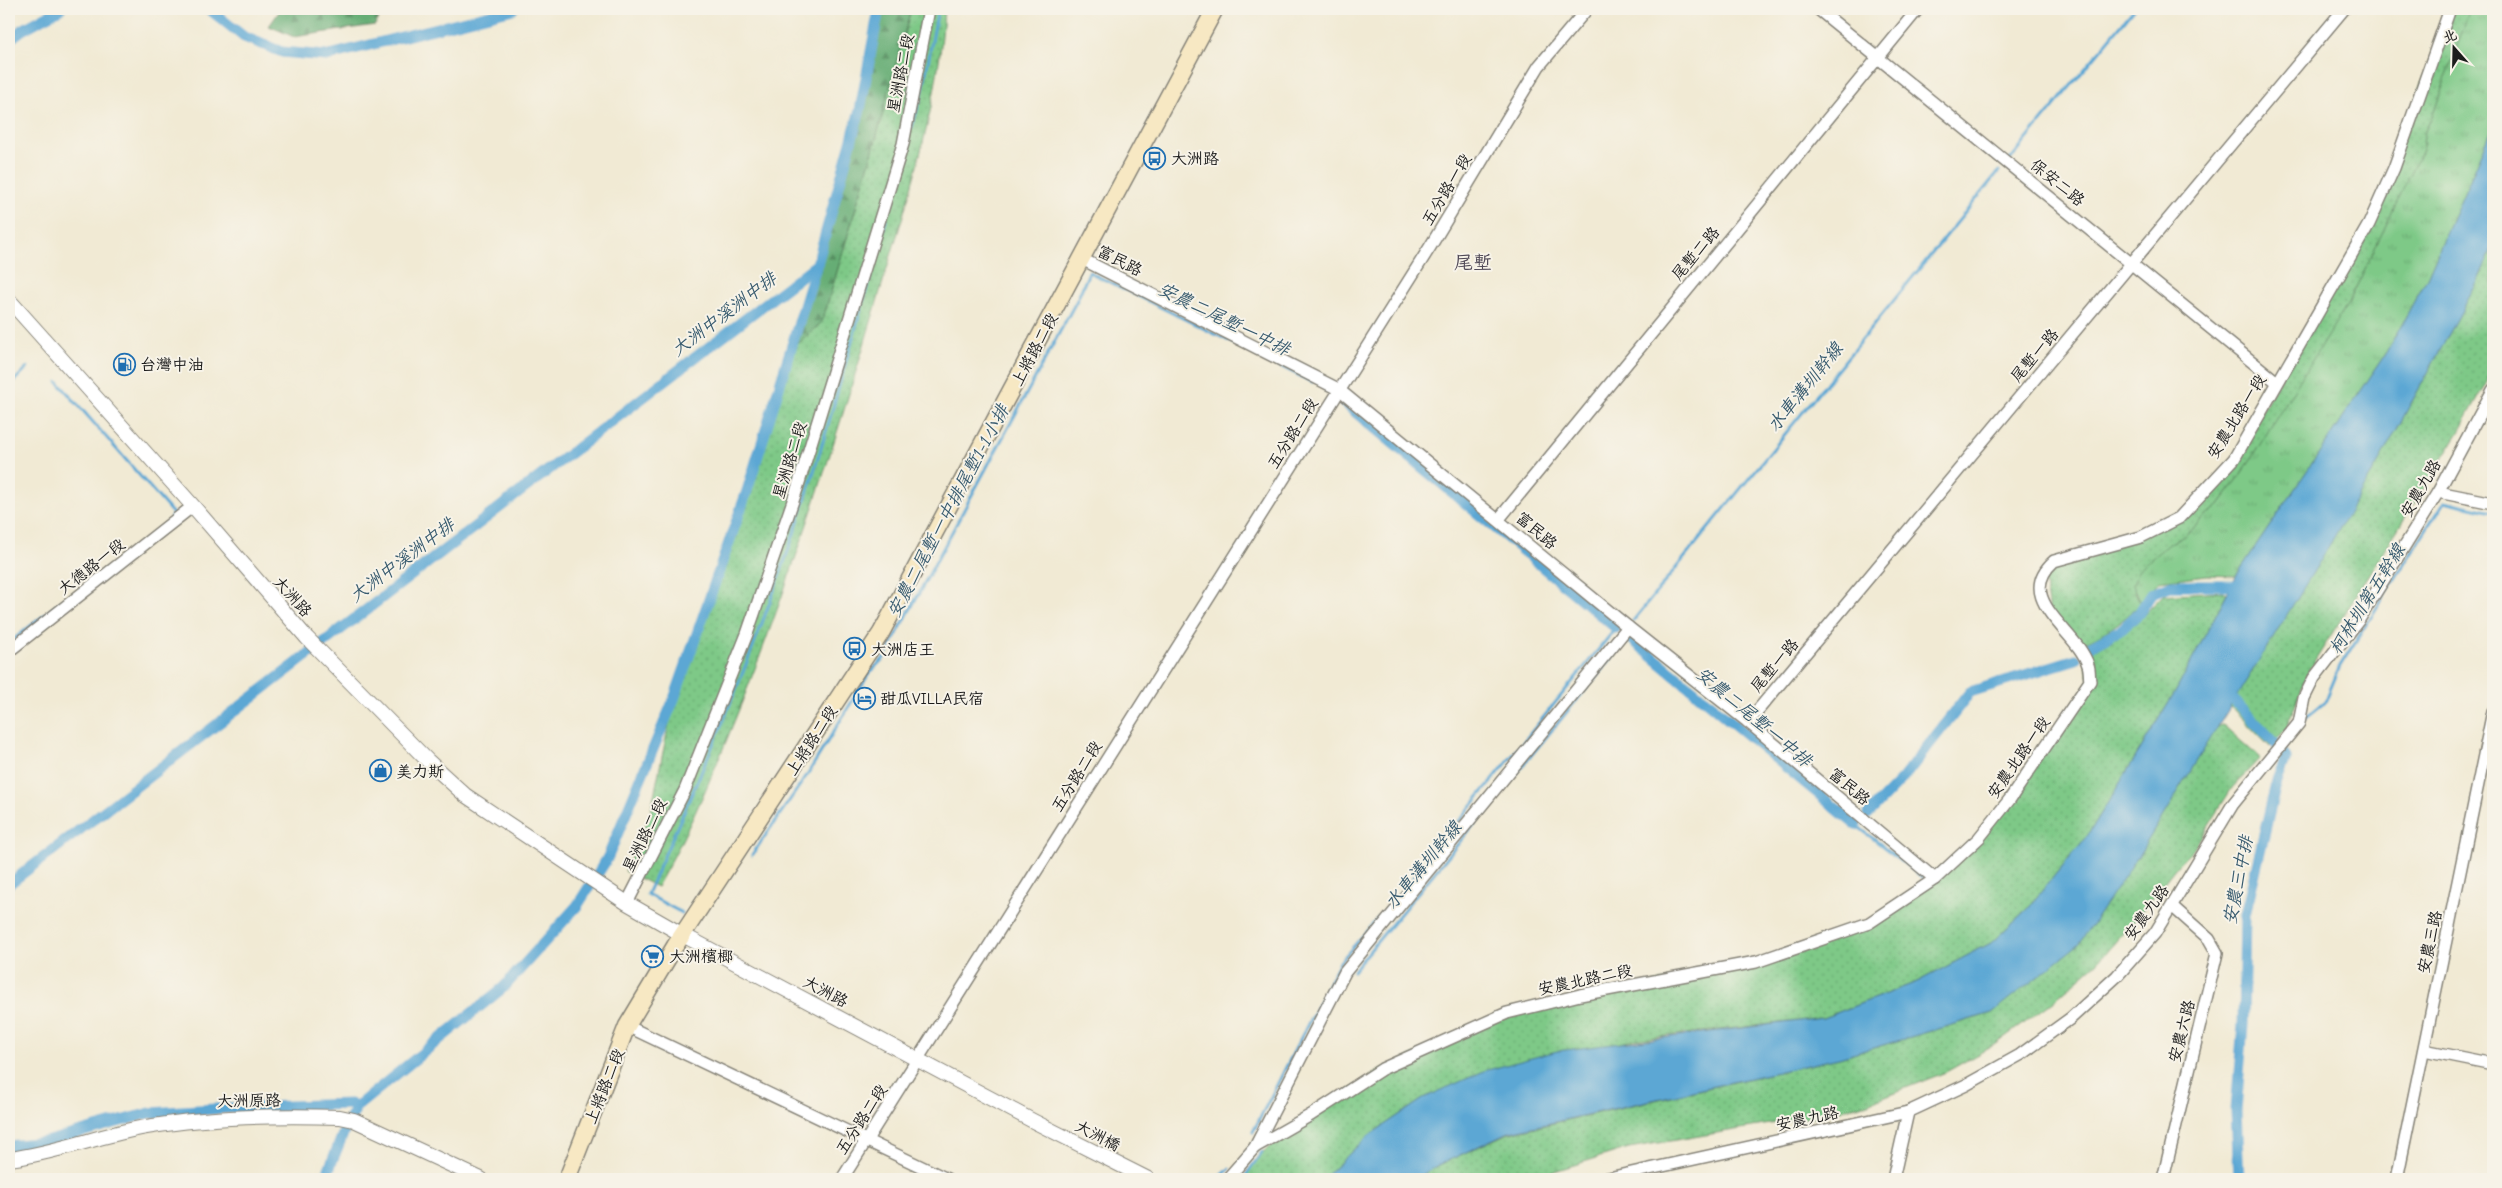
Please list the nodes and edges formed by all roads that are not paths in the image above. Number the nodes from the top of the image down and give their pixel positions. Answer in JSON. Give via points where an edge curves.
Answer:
{"nodes":[{"id":1,"x":929,"y":9,"type":"edge"},
{"id":2,"x":1215,"y":9,"type":"edge"},
{"id":3,"x":1587,"y":9,"type":"edge"},
{"id":4,"x":1818,"y":9,"type":"edge"},
{"id":5,"x":1918,"y":9,"type":"edge"},
{"id":6,"x":2344,"y":9,"type":"edge"},
{"id":7,"x":2450,"y":9,"type":"edge"},
{"id":8,"x":1878,"y":57,"type":"junction"},
{"id":9,"x":1082,"y":259,"type":"junction"},
{"id":10,"x":2133,"y":263,"type":"junction"},
{"id":11,"x":9,"y":300,"type":"edge"},
{"id":12,"x":2277,"y":382,"type":"junction"},
{"id":13,"x":1338,"y":390,"type":"junction"},
{"id":14,"x":2493,"y":390,"type":"edge"},
{"id":15,"x":2438,"y":492,"type":"junction"},
{"id":16,"x":2493,"y":503,"type":"edge"},
{"id":17,"x":193,"y":506,"type":"junction"},
{"id":18,"x":1499,"y":519,"type":"junction"},
{"id":19,"x":1628,"y":627,"type":"junction"},
{"id":20,"x":9,"y":650,"type":"edge"},
{"id":21,"x":2493,"y":711,"type":"edge"},
{"id":22,"x":1748,"y":722,"type":"junction"},
{"id":23,"x":1935,"y":879,"type":"junction"},
{"id":24,"x":627,"y":903,"type":"junction"},
{"id":25,"x":2173,"y":907,"type":"junction"},
{"id":26,"x":683,"y":935,"type":"junction"},
{"id":27,"x":627,"y":1026,"type":"junction"},
{"id":28,"x":2424,"y":1050,"type":"junction"},
{"id":29,"x":918,"y":1060,"type":"junction"},
{"id":30,"x":2493,"y":1064,"type":"edge"},
{"id":31,"x":1908,"y":1112,"type":"junction"},
{"id":32,"x":1033,"y":1121,"type":"joint"},
{"id":33,"x":865,"y":1142,"type":"junction"},
{"id":34,"x":1255,"y":1147,"type":"junction"},
{"id":35,"x":9,"y":1159,"type":"edge"},
{"id":36,"x":481,"y":1179,"type":"edge"},
{"id":37,"x":567,"y":1179,"type":"edge"},
{"id":38,"x":842,"y":1179,"type":"edge"},
{"id":39,"x":947,"y":1179,"type":"edge"},
{"id":40,"x":1148,"y":1179,"type":"edge"},
{"id":41,"x":1227,"y":1179,"type":"edge"},
{"id":42,"x":1604,"y":1179,"type":"edge"},
{"id":43,"x":1893,"y":1179,"type":"edge"},
{"id":44,"x":2163,"y":1179,"type":"edge"},
{"id":45,"x":2397,"y":1179,"type":"edge"}],
"edges":[{"from":1,"to":24,"type":"street","name":"星洲路二段","via":[[902,144],[797,489],[747,634],[685,790]]},
{"from":2,"to":9,"type":"main road","name":"上將路二段"},
{"from":3,"to":13,"type":"street","name":"五分路一段","via":[[1539,66],[1430,248]]},
{"from":4,"to":8,"type":"street","name":"保安二路"},
{"from":5,"to":8,"type":"street","name":"尾塹二路"},
{"from":6,"to":10,"type":"street","name":"尾塹一路"},
{"from":7,"to":12,"type":"street","name":"安農北路一段","via":[[2394,168],[2369,224]]},
{"from":8,"to":10,"type":"street","name":"保安二路"},
{"from":8,"to":18,"type":"street","name":"尾塹二路"},
{"from":9,"to":13,"type":"street","name":"富民路"},
{"from":9,"to":26,"type":"main road","name":"上將路二段","via":[[881,633]]},
{"from":10,"to":12,"type":"street","name":"保安二路"},
{"from":10,"to":22,"type":"street","name":"尾塹一路"},
{"from":11,"to":17,"type":"street","name":"大洲路"},
{"from":12,"to":23,"type":"street","name":"安農北路一段","via":[[2234,459],[2180,518],[2141,537],[2054,561],[2043,571],[2039,589],[2049,612],[2086,660],[2090,681],[2010,799],[1979,838]]},
{"from":13,"to":18,"type":"street","name":"富民路"},
{"from":13,"to":29,"type":"street","name":"五分路二段"},
{"from":14,"to":15,"type":"street","name":"安農九路"},
{"from":15,"to":16,"type":"street"},
{"from":15,"to":25,"type":"street","name":"安農九路","via":[[2358,621],[2314,678],[2304,698],[2299,723],[2233,804]]},
{"from":17,"to":20,"type":"street","name":"大德路一段"},
{"from":17,"to":24,"type":"street","name":"大洲路","via":[[307,638],[465,795]]},
{"from":18,"to":19,"type":"street","name":"富民路"},
{"from":19,"to":22,"type":"street","name":"富民路"},
{"from":19,"to":34,"type":"street","via":[[1345,972]]},
{"from":21,"to":28,"type":"street","name":"安農三路"},
{"from":22,"to":23,"type":"street","name":"富民路"},
{"from":23,"to":34,"type":"street","name":"安農北路二段","via":[[1869,923],[1756,962],[1580,995],[1507,1014],[1382,1069]]},
{"from":24,"to":26,"type":"street","name":"大洲路"},
{"from":25,"to":31,"type":"street","name":"安農九路","via":[[2117,976],[2071,1018],[2020,1055],[1966,1086]]},
{"from":25,"to":44,"type":"street","name":"安農六路","via":[[2210,939],[2217,953]]},
{"from":26,"to":27,"type":"main road","name":"上將路二段"},
{"from":26,"to":29,"type":"street","name":"大洲路"},
{"from":27,"to":33,"type":"street"},
{"from":27,"to":37,"type":"main road","name":"上將路二段"},
{"from":28,"to":30,"type":"street"},
{"from":28,"to":45,"type":"street","name":"安農三路"},
{"from":29,"to":32,"type":"street","name":"大洲路"},
{"from":29,"to":33,"type":"street","name":"五分路二段"},
{"from":31,"to":42,"type":"street","name":"安農九路"},
{"from":31,"to":43,"type":"street"},
{"from":32,"to":40,"type":"street","name":"大洲橋"},
{"from":33,"to":38,"type":"street","name":"五分路二段"},
{"from":33,"to":39,"type":"street"},
{"from":34,"to":41,"type":"street"},
{"from":35,"to":36,"type":"street","name":"大洲原路","via":[[56,1151],[145,1127],[215,1118],[340,1117],[354,1120]]}]}
